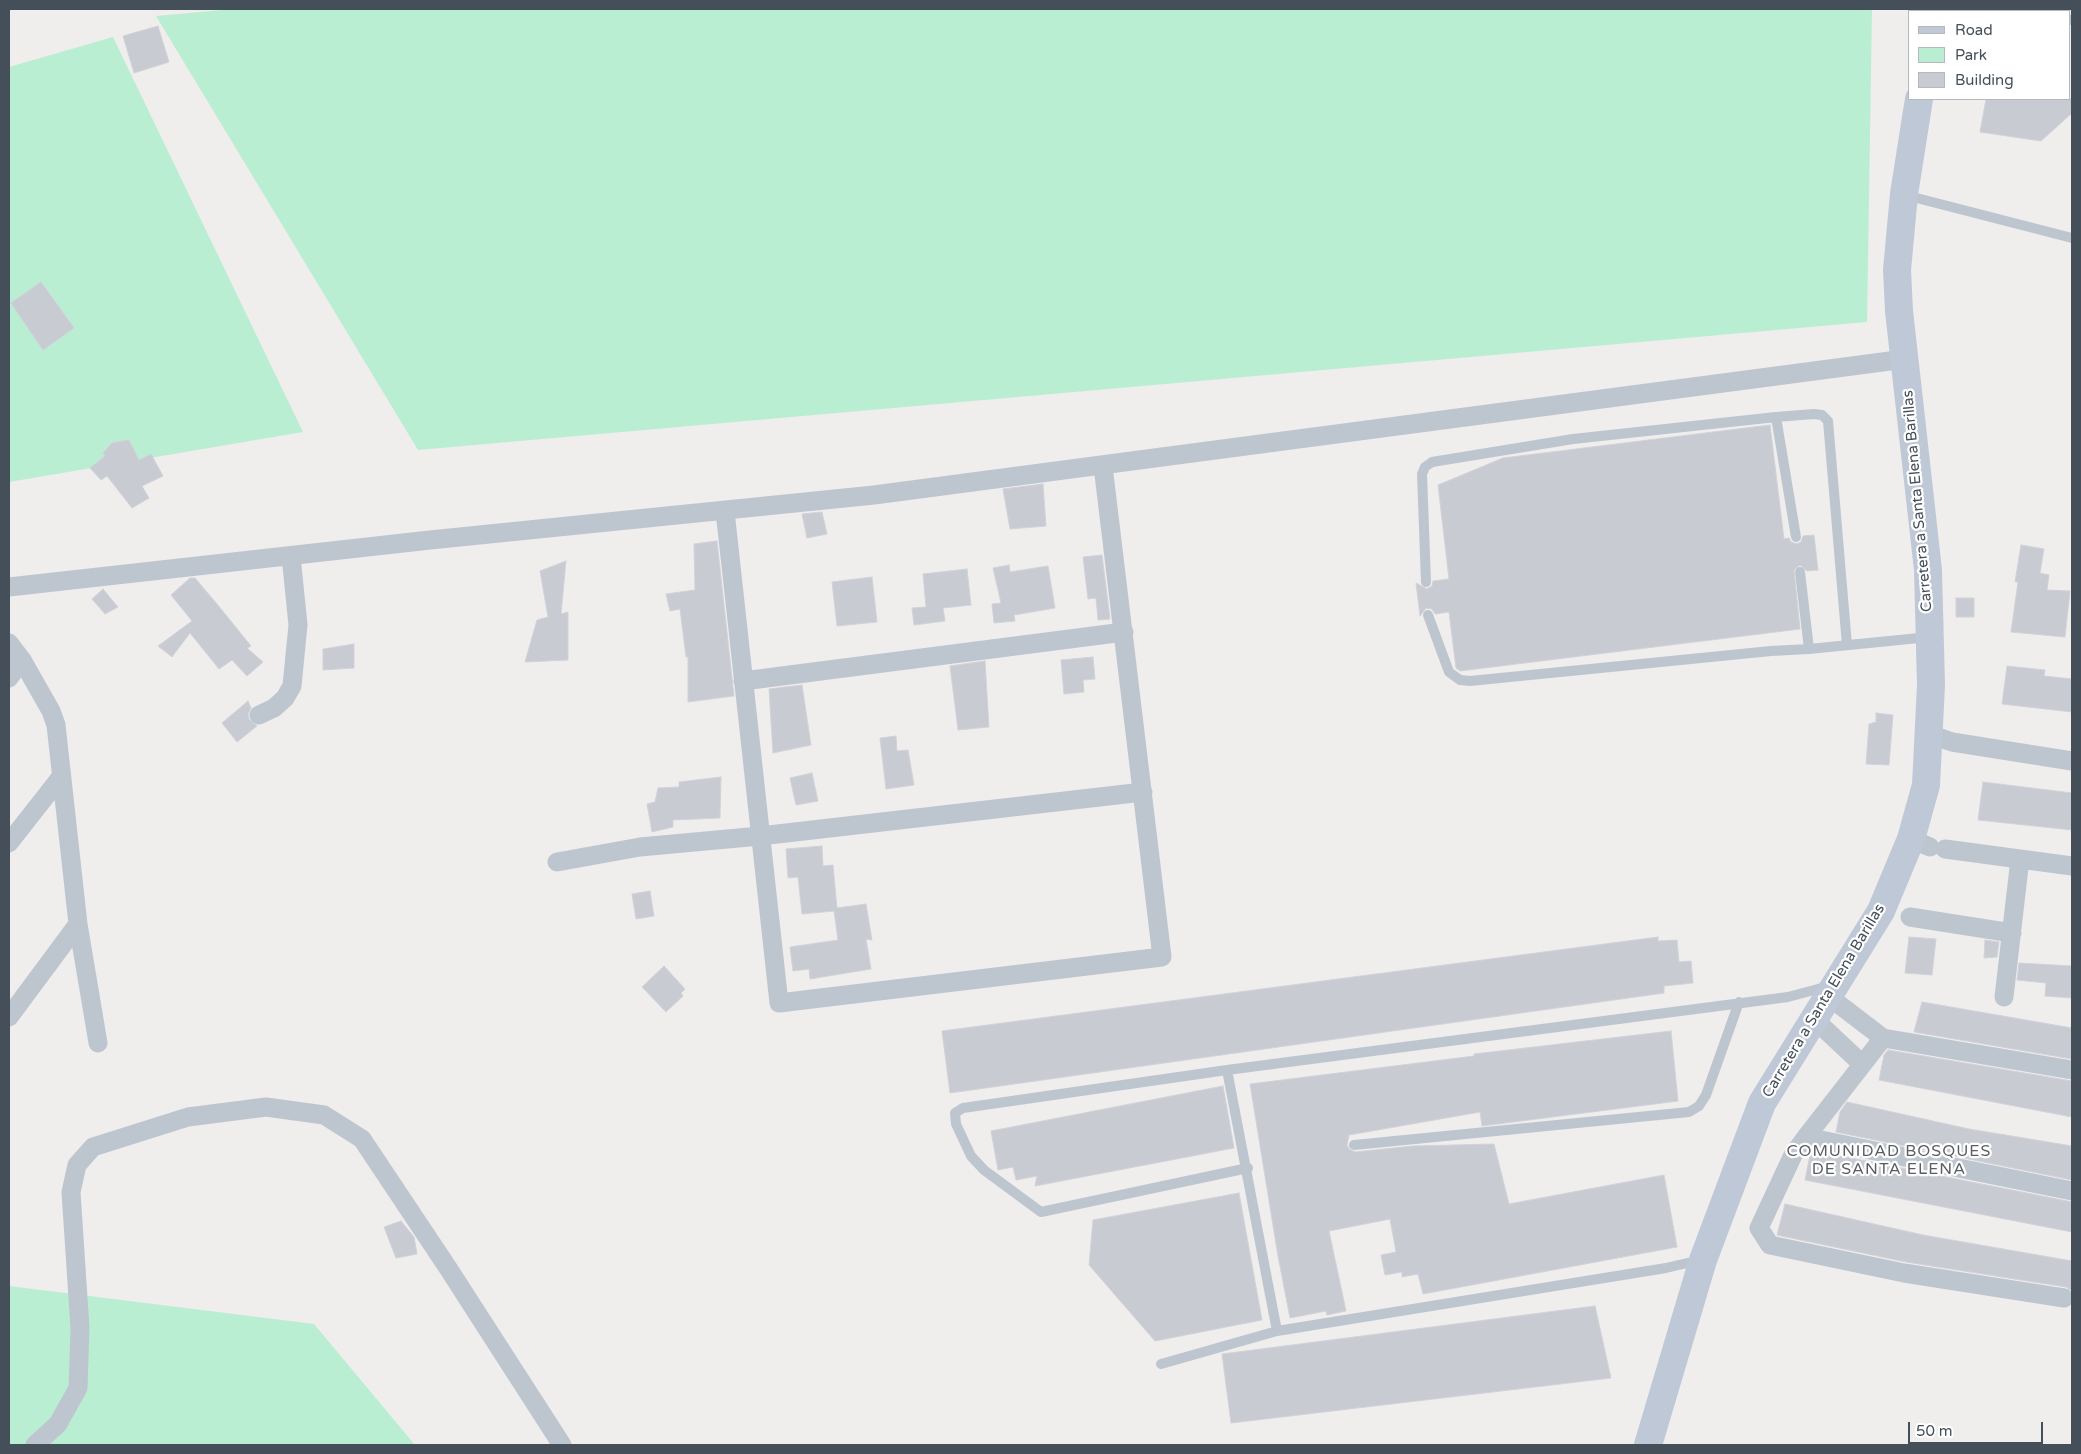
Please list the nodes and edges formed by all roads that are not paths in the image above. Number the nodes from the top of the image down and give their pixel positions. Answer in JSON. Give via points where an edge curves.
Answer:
{"nodes":[{"id":1,"x":1919,"y":100,"type":"edge"},
{"id":2,"x":1904,"y":194,"type":"junction"},
{"id":3,"x":2072,"y":238,"type":"edge"},
{"id":4,"x":1904,"y":359,"type":"junction"},
{"id":5,"x":1776,"y":417,"type":"junction"},
{"id":6,"x":1103,"y":466,"type":"junction"},
{"id":7,"x":725,"y":512,"type":"junction"},
{"id":8,"x":1796,"y":537,"type":"dead end"},
{"id":9,"x":291,"y":556,"type":"junction"},
{"id":10,"x":1800,"y":572,"type":"dead end"},
{"id":11,"x":1426,"y":582,"type":"dead end"},
{"id":12,"x":9,"y":586,"type":"edge"},
{"id":13,"x":1428,"y":615,"type":"dead end"},
{"id":14,"x":1124,"y":632,"type":"junction"},
{"id":15,"x":1930,"y":637,"type":"junction"},
{"id":16,"x":9,"y":643,"type":"edge"},
{"id":17,"x":1847,"y":646,"type":"junction"},
{"id":18,"x":1809,"y":649,"type":"junction"},
{"id":19,"x":22,"y":660,"type":"junction"},
{"id":20,"x":9,"y":678,"type":"edge"},
{"id":21,"x":743,"y":681,"type":"junction"},
{"id":22,"x":259,"y":715,"type":"dead end"},
{"id":23,"x":1929,"y":734,"type":"junction"},
{"id":24,"x":2072,"y":761,"type":"edge"},
{"id":25,"x":60,"y":778,"type":"junction"},
{"id":26,"x":1143,"y":792,"type":"junction"},
{"id":27,"x":760,"y":836,"type":"junction"},
{"id":28,"x":9,"y":843,"type":"edge"},
{"id":29,"x":1929,"y":845,"type":"junction"},
{"id":30,"x":2020,"y":859,"type":"junction"},
{"id":31,"x":557,"y":862,"type":"dead end"},
{"id":32,"x":2072,"y":866,"type":"edge"},
{"id":33,"x":1910,"y":917,"type":"dead end"},
{"id":34,"x":78,"y":924,"type":"junction"},
{"id":35,"x":2012,"y":933,"type":"junction"},
{"id":36,"x":1832,"y":990,"type":"junction"},
{"id":37,"x":2004,"y":997,"type":"dead end"},
{"id":38,"x":1739,"y":1002,"type":"junction"},
{"id":39,"x":9,"y":1017,"type":"edge"},
{"id":40,"x":1814,"y":1019,"type":"junction"},
{"id":41,"x":1883,"y":1038,"type":"junction"},
{"id":42,"x":98,"y":1043,"type":"dead end"},
{"id":43,"x":1861,"y":1063,"type":"junction"},
{"id":44,"x":1227,"y":1070,"type":"junction"},
{"id":45,"x":2072,"y":1070,"type":"edge"},
{"id":46,"x":1806,"y":1137,"type":"junction"},
{"id":47,"x":1354,"y":1145,"type":"dead end"},
{"id":48,"x":1248,"y":1168,"type":"junction"},
{"id":49,"x":2072,"y":1191,"type":"edge"},
{"id":50,"x":1703,"y":1260,"type":"junction"},
{"id":51,"x":2064,"y":1298,"type":"dead end"},
{"id":52,"x":1277,"y":1331,"type":"junction"},
{"id":53,"x":1161,"y":1364,"type":"dead end"},
{"id":54,"x":35,"y":1445,"type":"edge"},
{"id":55,"x":562,"y":1445,"type":"edge"},
{"id":56,"x":1648,"y":1445,"type":"edge"}],
"edges":[{"from":1,"to":2,"type":"main road","name":"Carretera a Santa Elena Barillas"},
{"from":2,"to":3,"type":"lane"},
{"from":2,"to":4,"type":"main road","name":"Carretera a Santa Elena Barillas","via":[[1897,270]]},
{"from":4,"to":6,"type":"street"},
{"from":4,"to":15,"type":"main road","name":"Carretera a Santa Elena Barillas","via":[[1928,570]]},
{"from":5,"to":8,"type":"lane"},
{"from":5,"to":11,"type":"lane","via":[[1573,440],[1432,462],[1422,474]]},
{"from":5,"to":17,"type":"lane","via":[[1814,414],[1822,415],[1828,421]]},
{"from":6,"to":7,"type":"street"},
{"from":6,"to":14,"type":"street"},
{"from":7,"to":9,"type":"street"},
{"from":7,"to":21,"type":"street"},
{"from":9,"to":12,"type":"street"},
{"from":9,"to":22,"type":"street","via":[[298,625],[292,686],[274,708]]},
{"from":10,"to":18,"type":"lane"},
{"from":13,"to":18,"type":"lane","via":[[1449,672],[1460,680],[1470,681]]},
{"from":14,"to":21,"type":"street"},
{"from":14,"to":26,"type":"street"},
{"from":15,"to":17,"type":"lane"},
{"from":15,"to":23,"type":"main road","name":"Carretera a Santa Elena Barillas"},
{"from":16,"to":19,"type":"street"},
{"from":17,"to":18,"type":"lane"},
{"from":19,"to":20,"type":"street"},
{"from":19,"to":25,"type":"street","via":[[52,712]]},
{"from":21,"to":27,"type":"street"},
{"from":23,"to":24,"type":"street","via":[[1952,742]]},
{"from":23,"to":29,"type":"main road","name":"Carretera a Santa Elena Barillas","via":[[1926,785]]},
{"from":25,"to":28,"type":"street"},
{"from":25,"to":34,"type":"street"},
{"from":26,"to":27,"type":"street"},
{"from":26,"to":27,"type":"street","via":[[1162,957],[789,1002],[779,1003]]},
{"from":27,"to":31,"type":"street","via":[[640,847]]},
{"from":29,"to":30,"type":"street"},
{"from":29,"to":36,"type":"main road","name":"Carretera a Santa Elena Barillas","via":[[1881,911]]},
{"from":30,"to":32,"type":"street"},
{"from":30,"to":35,"type":"street"},
{"from":33,"to":35,"type":"street"},
{"from":34,"to":39,"type":"street"},
{"from":34,"to":42,"type":"street"},
{"from":35,"to":37,"type":"street"},
{"from":36,"to":38,"type":"lane"},
{"from":36,"to":40,"type":"main road","name":"Carretera a Santa Elena Barillas"},
{"from":36,"to":41,"type":"street"},
{"from":38,"to":44,"type":"lane"},
{"from":38,"to":47,"type":"lane","via":[[1706,1095],[1700,1106],[1689,1112]]},
{"from":40,"to":43,"type":"street"},
{"from":40,"to":50,"type":"main road","name":"Carretera a Santa Elena Barillas","via":[[1762,1104]]},
{"from":41,"to":43,"type":"street"},
{"from":41,"to":45,"type":"street"},
{"from":43,"to":46,"type":"street"},
{"from":44,"to":48,"type":"lane"},
{"from":44,"to":48,"type":"lane","via":[[963,1108],[955,1113],[956,1124],[971,1156],[984,1170],[1041,1212]]},
{"from":46,"to":49,"type":"street"},
{"from":46,"to":51,"type":"street","via":[[1793,1155],[1759,1228],[1770,1245],[1904,1273]]},
{"from":48,"to":52,"type":"lane"},
{"from":50,"to":52,"type":"lane"},
{"from":50,"to":56,"type":"main road","name":"Carretera a Santa Elena Barillas"},
{"from":52,"to":53,"type":"lane"},
{"from":54,"to":55,"type":"street","via":[[58,1424],[78,1388],[80,1328],[71,1192],[77,1165],[93,1147],[188,1116],[266,1107],[324,1115],[362,1139]]}]}
